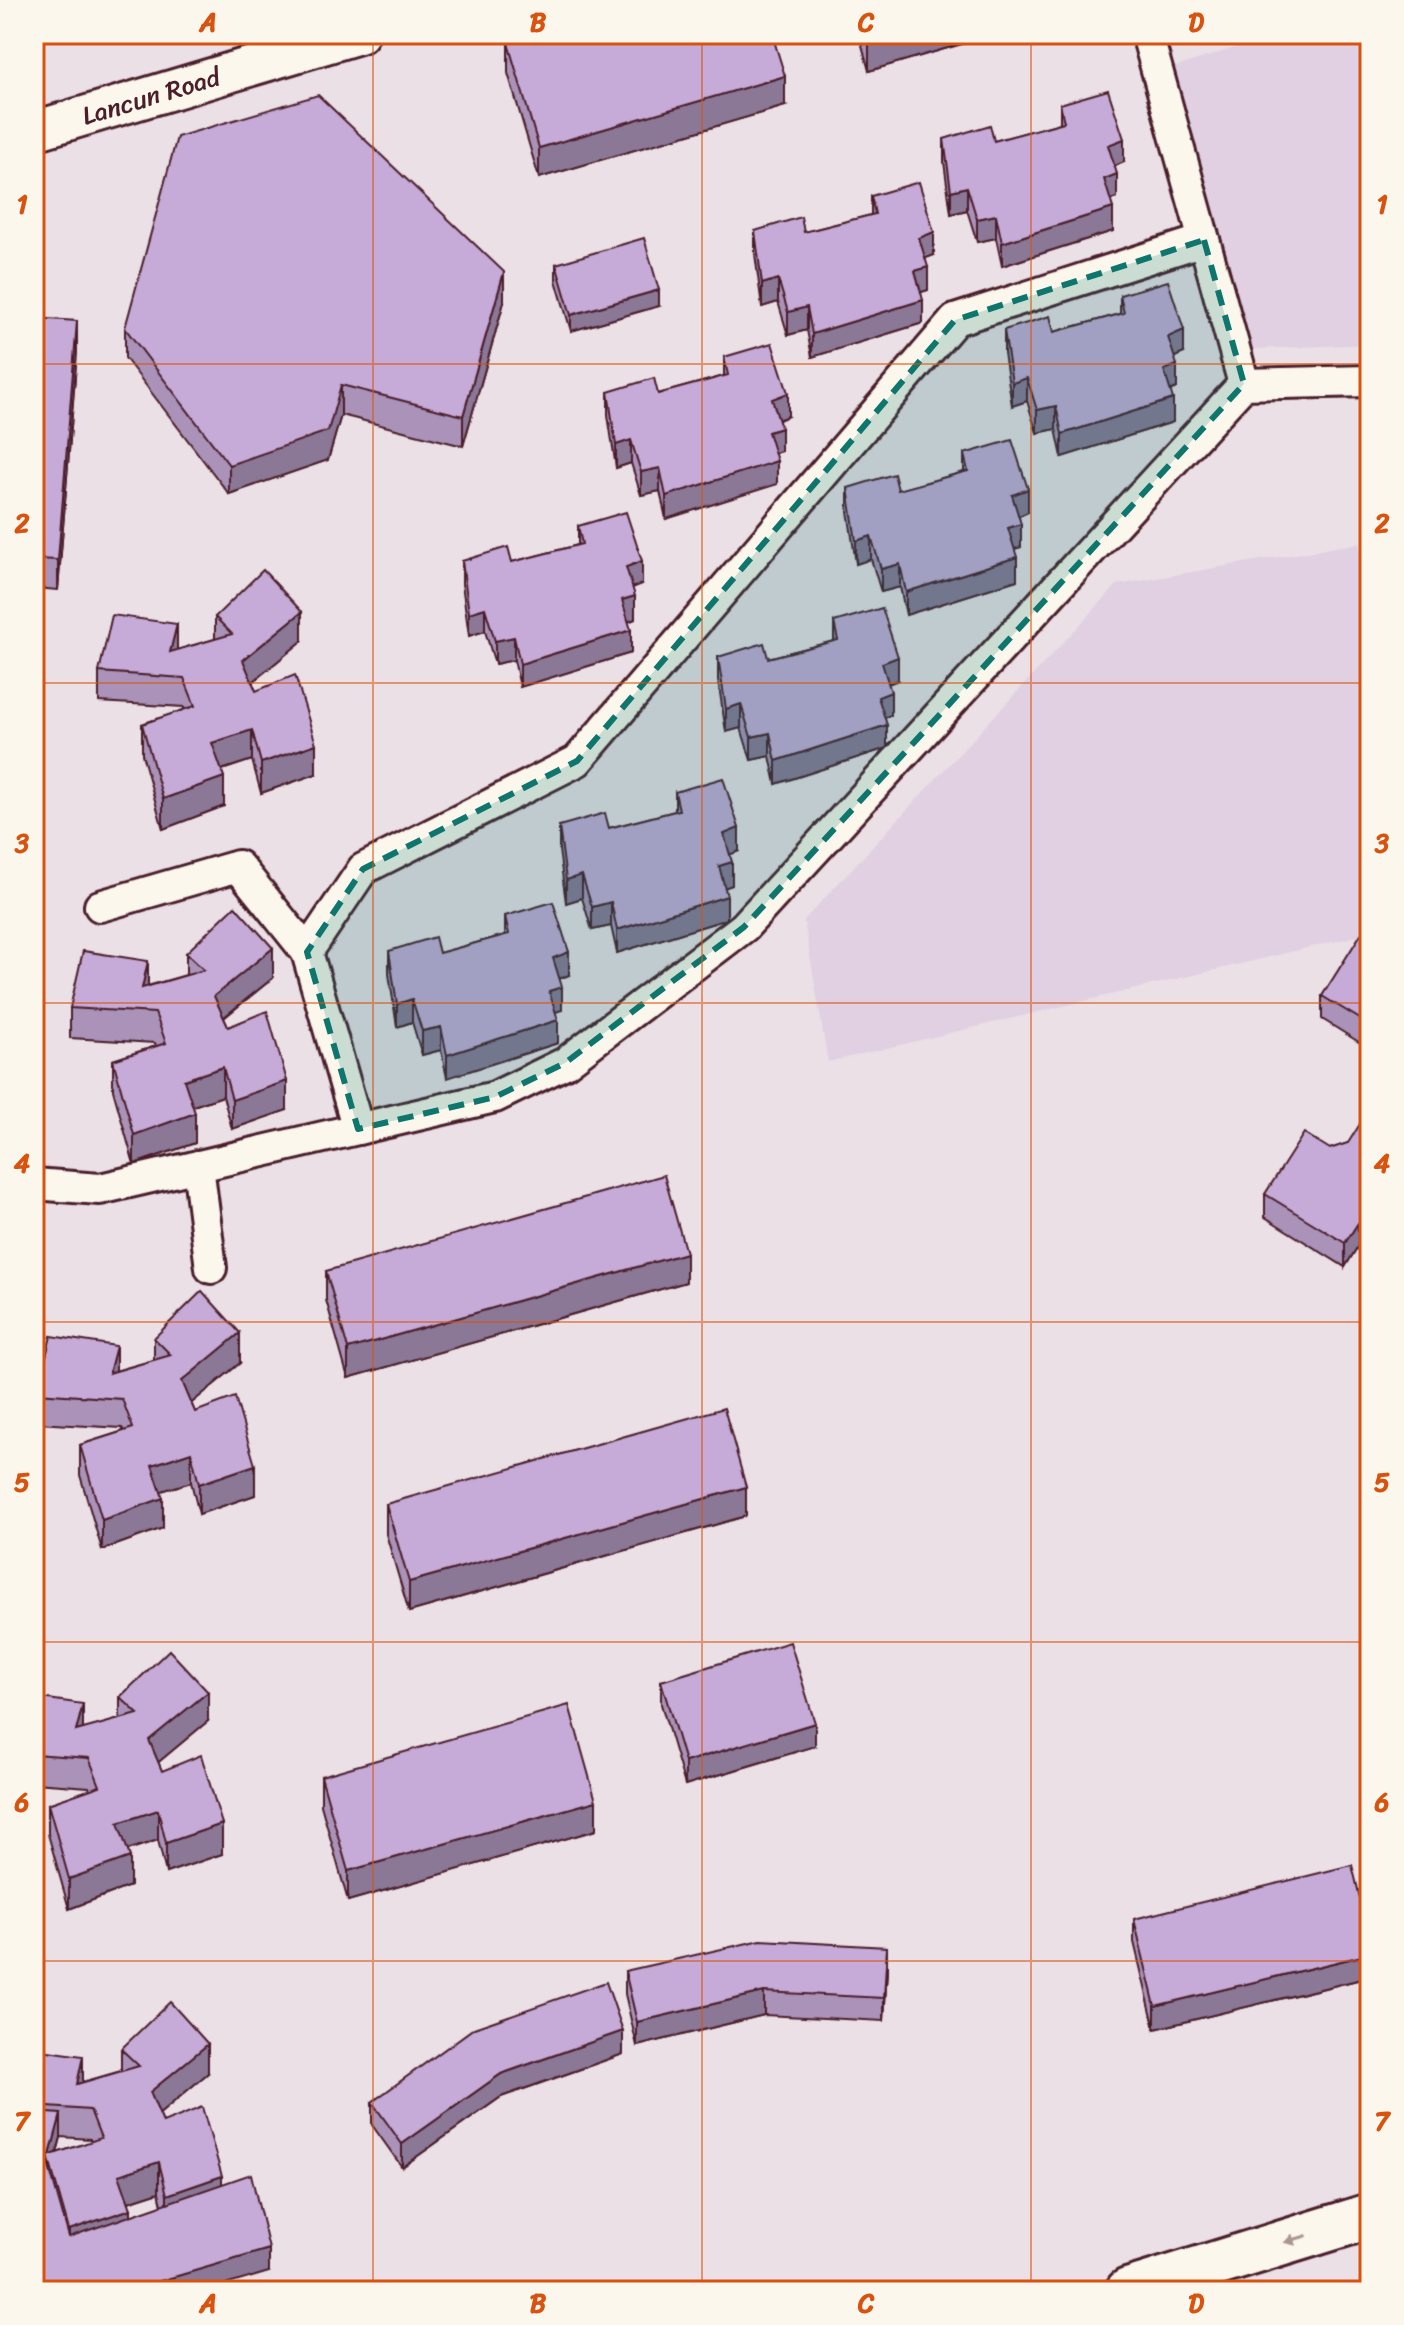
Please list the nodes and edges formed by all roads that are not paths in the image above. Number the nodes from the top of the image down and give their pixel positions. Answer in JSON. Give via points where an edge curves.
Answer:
{"nodes":[{"id":1,"x":359,"y":34,"type":"edge"},
{"id":2,"x":1147,"y":34,"type":"edge"},
{"id":3,"x":34,"y":131,"type":"edge"},
{"id":4,"x":1204,"y":240,"type":"junction"},
{"id":5,"x":1370,"y":381,"type":"edge"},
{"id":6,"x":1244,"y":384,"type":"junction"},
{"id":7,"x":100,"y":906,"type":"dead end"},
{"id":8,"x":307,"y":952,"type":"junction"},
{"id":9,"x":358,"y":1129,"type":"junction"},
{"id":10,"x":198,"y":1166,"type":"junction"},
{"id":11,"x":34,"y":1184,"type":"edge"},
{"id":12,"x":211,"y":1268,"type":"dead end"},
{"id":13,"x":1370,"y":2216,"type":"edge"},
{"id":14,"x":1128,"y":2291,"type":"edge"}],
"edges":[{"from":1,"to":3,"type":"street","name":"Lancun Road"},
{"from":2,"to":4,"type":"street"},
{"from":4,"to":6,"type":"street"},
{"from":4,"to":8,"type":"street","via":[[955,320],[577,761],[363,869]]},
{"from":5,"to":6,"type":"street"},
{"from":6,"to":9,"type":"street","via":[[744,927],[565,1063],[495,1097]]},
{"from":7,"to":8,"type":"street","via":[[238,866]]},
{"from":8,"to":9,"type":"street"},
{"from":9,"to":10,"type":"street"},
{"from":10,"to":11,"type":"street","via":[[100,1189]]},
{"from":10,"to":12,"type":"street"},
{"from":13,"to":14,"type":"main road","one_way":true}]}
